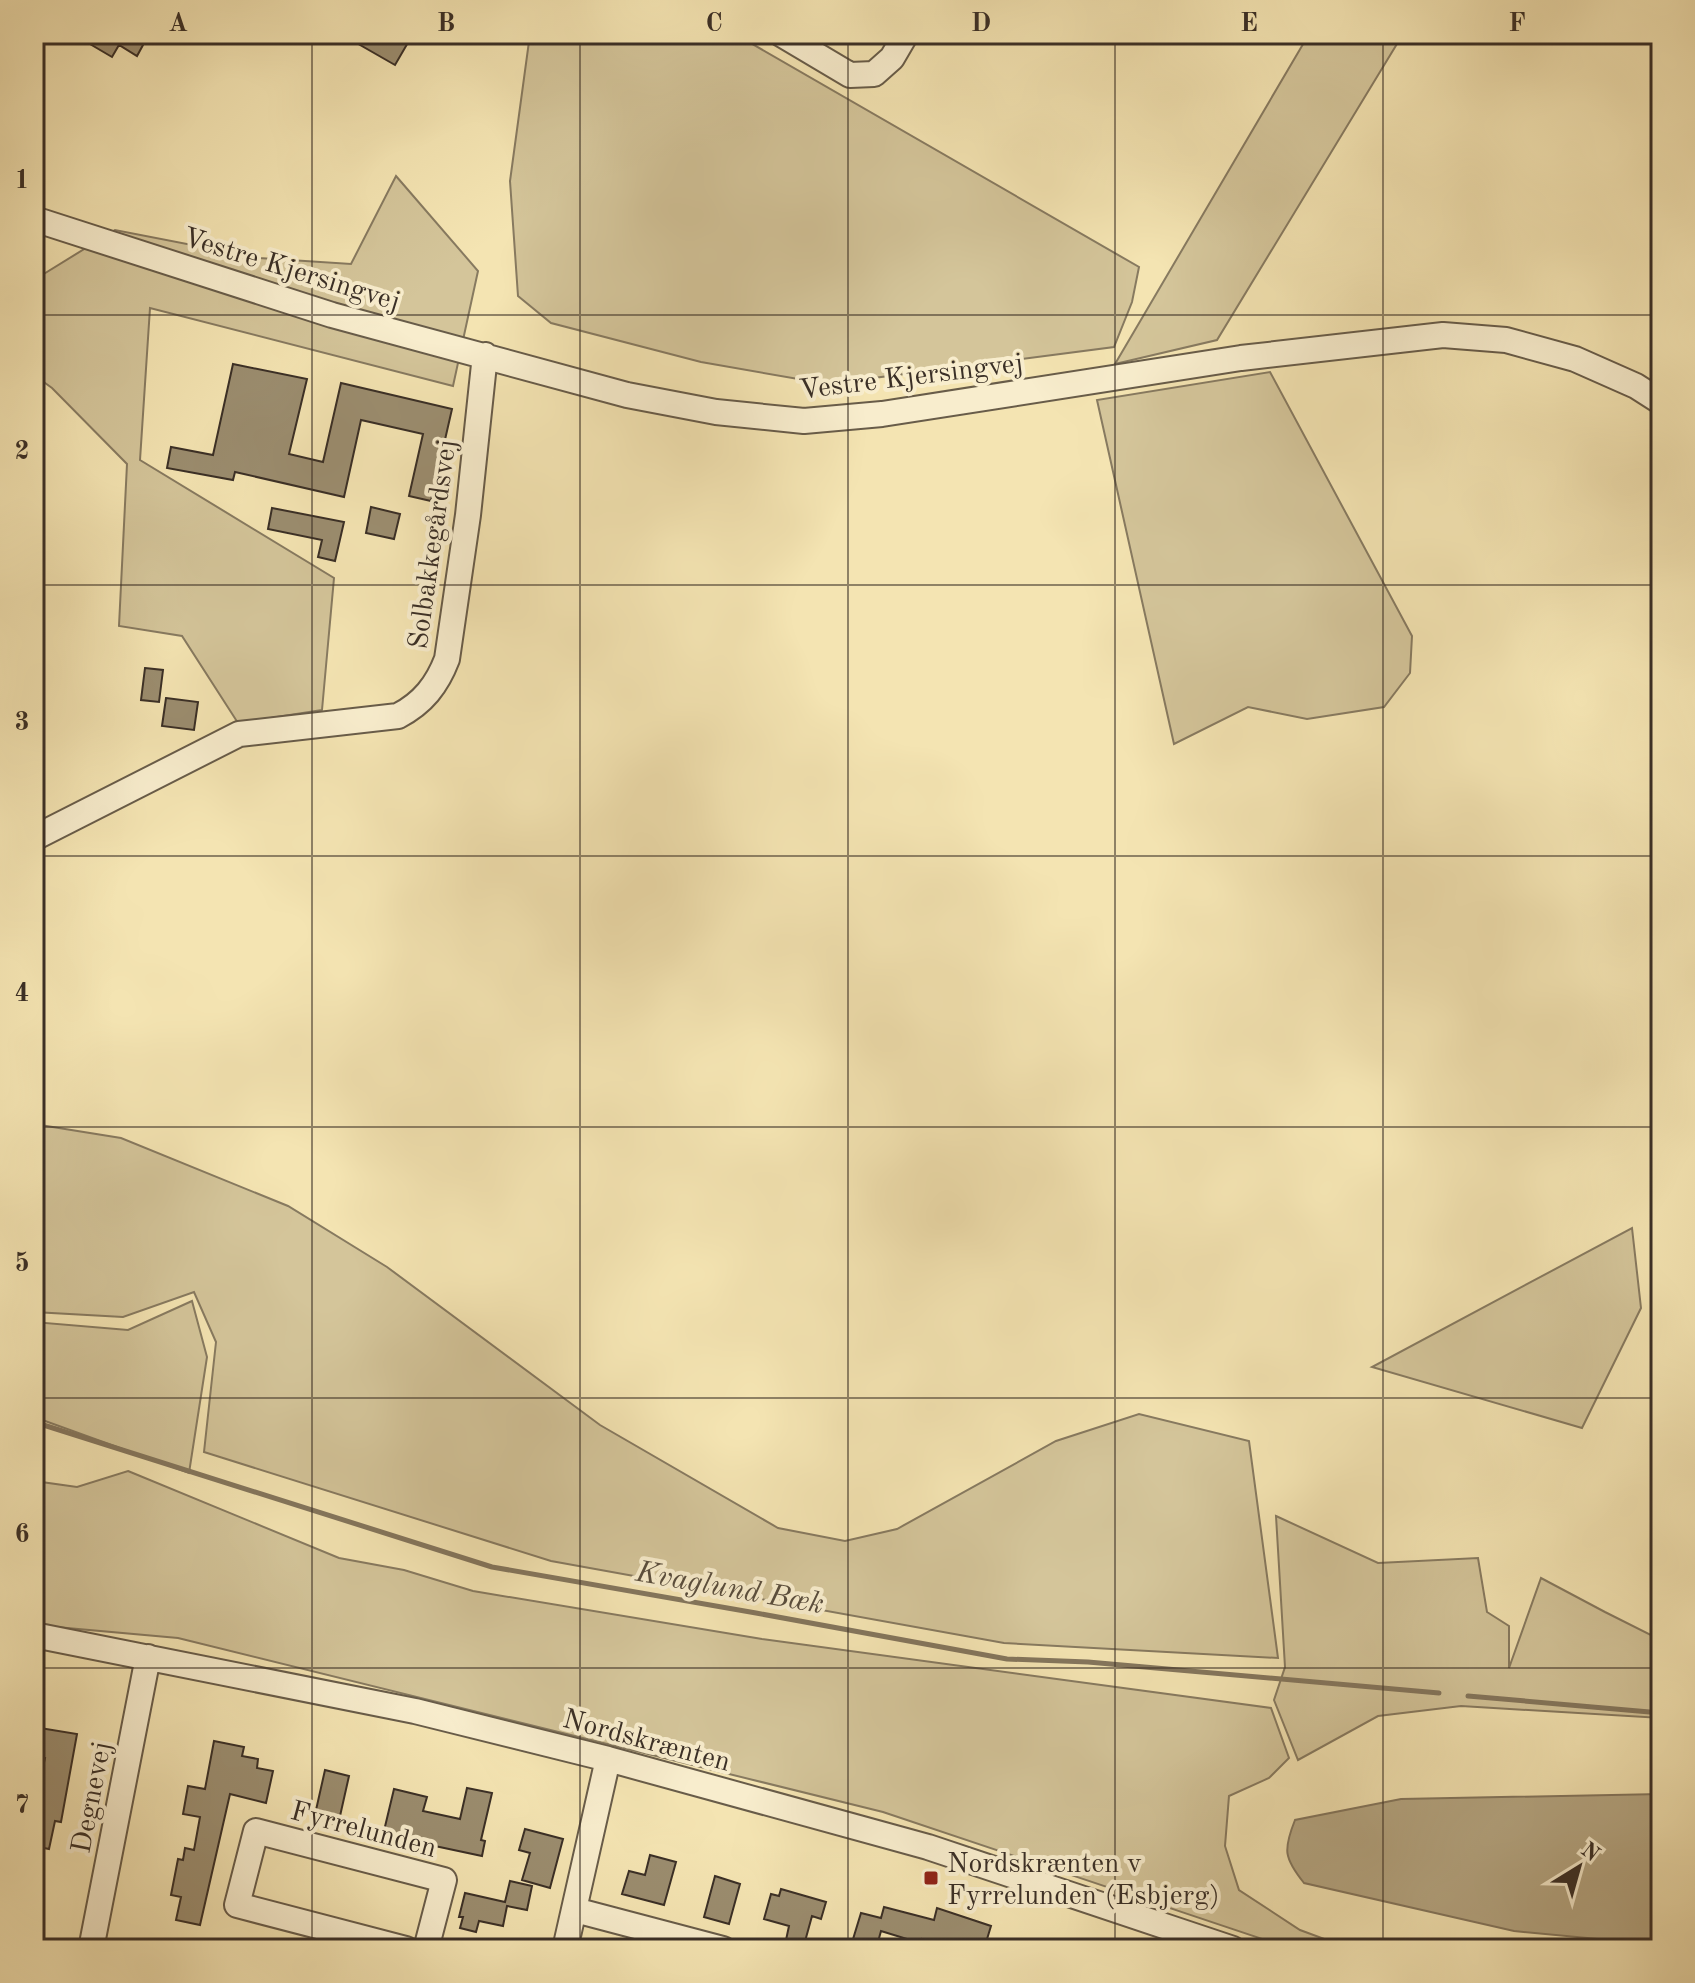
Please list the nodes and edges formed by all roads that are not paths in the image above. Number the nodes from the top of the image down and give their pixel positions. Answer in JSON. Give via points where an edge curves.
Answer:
{"nodes":[{"id":1,"x":781,"y":34,"type":"edge"},
{"id":2,"x":906,"y":34,"type":"edge"},
{"id":3,"x":34,"y":219,"type":"edge"},
{"id":4,"x":485,"y":355,"type":"junction"},
{"id":5,"x":1661,"y":402,"type":"edge"},
{"id":6,"x":34,"y":838,"type":"edge"},
{"id":7,"x":34,"y":1635,"type":"edge"},
{"id":8,"x":148,"y":1657,"type":"junction"},
{"id":9,"x":608,"y":1759,"type":"junction"},
{"id":10,"x":575,"y":1910,"type":"junction"},
{"id":11,"x":710,"y":1947,"type":"edge"},
{"id":12,"x":91,"y":1949,"type":"edge"},
{"id":13,"x":406,"y":1949,"type":"edge"},
{"id":14,"x":426,"y":1949,"type":"edge"},
{"id":15,"x":565,"y":1949,"type":"edge"},
{"id":16,"x":1233,"y":1949,"type":"edge"}],
"edges":[{"from":1,"to":2,"type":"street","via":[[850,75],[874,74],[892,58]]},
{"from":3,"to":4,"type":"street","name":"Vestre Kjersingvej","via":[[332,315]]},
{"from":4,"to":5,"type":"street","name":"Vestre Kjersingvej","via":[[627,395],[804,421],[882,414],[1241,358],[1443,335],[1506,340],[1575,359]]},
{"from":4,"to":6,"type":"street","name":"Solbakkegårdsvej","via":[[447,659],[425,697],[398,716],[239,734]]},
{"from":7,"to":8,"type":"street","name":"Nordskrænten"},
{"from":8,"to":9,"type":"street","name":"Nordskrænten","via":[[415,1711]]},
{"from":8,"to":12,"type":"street","name":"Degnevej"},
{"from":9,"to":10,"type":"street"},
{"from":9,"to":16,"type":"street","name":"Nordskrænten","via":[[928,1847]]},
{"from":10,"to":11,"type":"street"},
{"from":10,"to":15,"type":"street"},
{"from":13,"to":14,"type":"street","name":"Fyrrelunden","via":[[237,1905],[256,1831],[444,1880]]}]}
